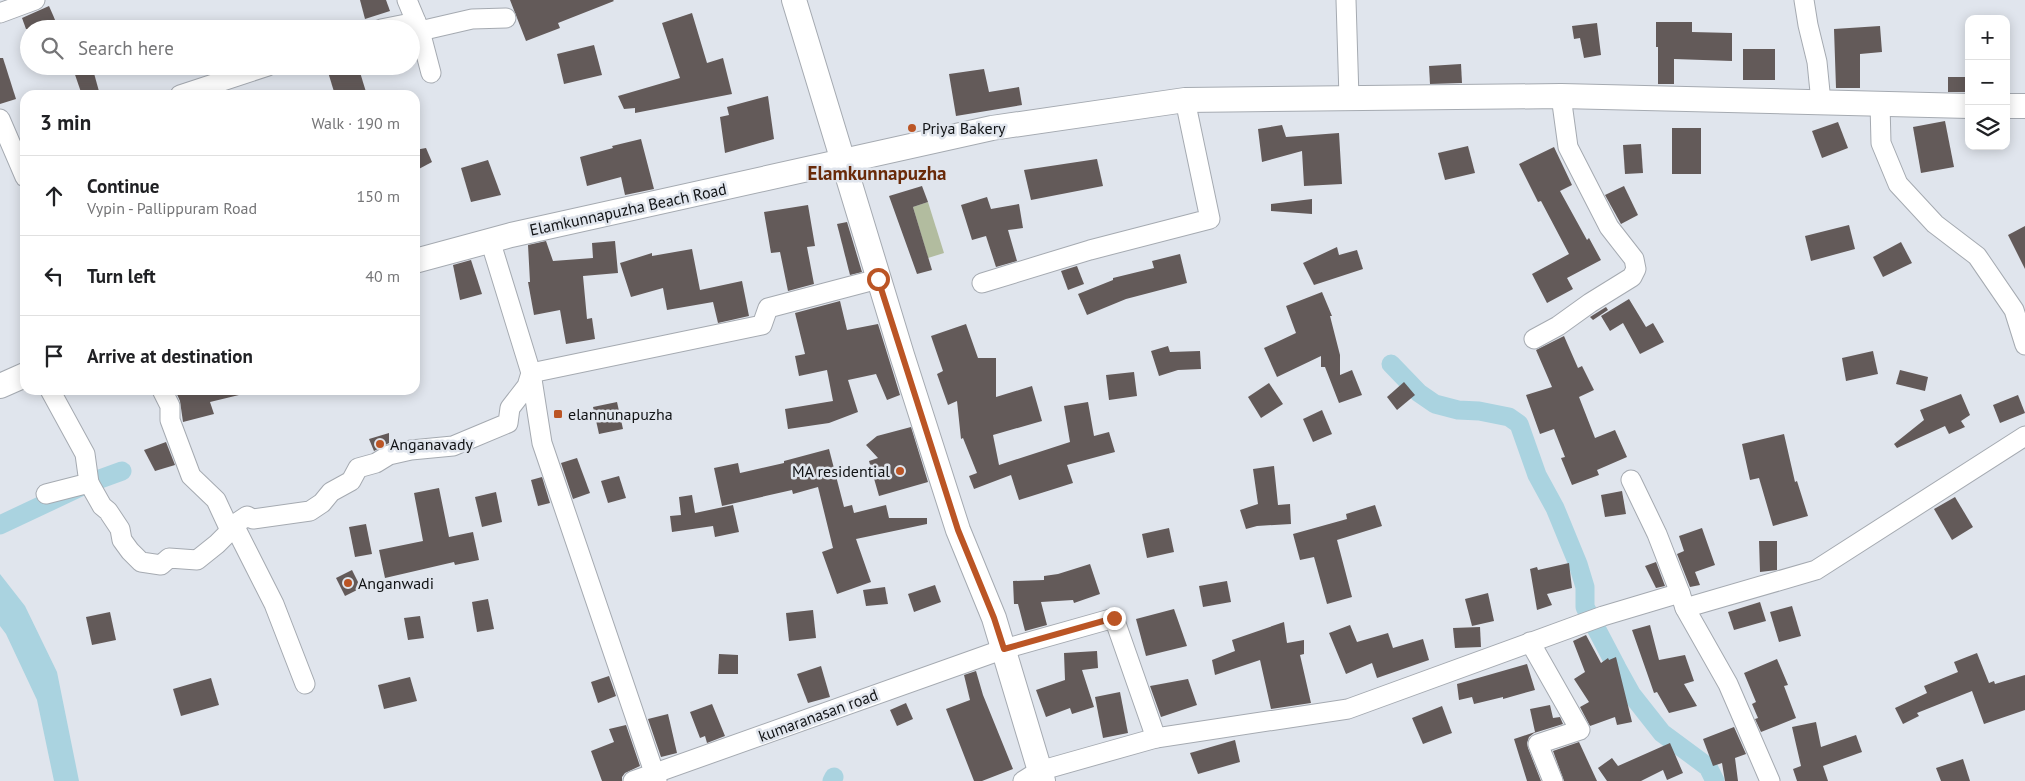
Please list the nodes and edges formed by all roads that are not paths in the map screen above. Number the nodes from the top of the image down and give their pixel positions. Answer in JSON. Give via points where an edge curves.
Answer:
{"nodes":[{"id":1,"x":35,"y":0,"type":"edge"},
{"id":2,"x":407,"y":0,"type":"edge"},
{"id":3,"x":794,"y":0,"type":"edge"},
{"id":4,"x":1346,"y":0,"type":"edge"},
{"id":5,"x":1804,"y":0,"type":"edge"},
{"id":6,"x":0,"y":13,"type":"edge"},
{"id":7,"x":506,"y":18,"type":"dead end"},
{"id":8,"x":415,"y":20,"type":"edge"},
{"id":9,"x":420,"y":26,"type":"edge"},
{"id":10,"x":420,"y":33,"type":"edge"},
{"id":11,"x":431,"y":73,"type":"dead end"},
{"id":12,"x":241,"y":75,"type":"edge"},
{"id":13,"x":195,"y":90,"type":"edge"},
{"id":14,"x":1561,"y":96,"type":"junction"},
{"id":15,"x":1349,"y":98,"type":"junction"},
{"id":16,"x":1185,"y":100,"type":"junction"},
{"id":17,"x":1821,"y":102,"type":"junction"},
{"id":18,"x":1880,"y":104,"type":"junction"},
{"id":19,"x":1965,"y":106,"type":"edge"},
{"id":20,"x":2010,"y":106,"type":"edge"},
{"id":21,"x":2025,"y":106,"type":"edge"},
{"id":22,"x":0,"y":119,"type":"edge"},
{"id":23,"x":842,"y":162,"type":"junction"},
{"id":24,"x":20,"y":165,"type":"edge"},
{"id":25,"x":490,"y":240,"type":"junction"},
{"id":26,"x":420,"y":260,"type":"edge"},
{"id":27,"x":878,"y":279,"type":"junction"},
{"id":28,"x":982,"y":283,"type":"dead end"},
{"id":29,"x":1534,"y":339,"type":"dead end"},
{"id":30,"x":2025,"y":345,"type":"edge"},
{"id":31,"x":531,"y":373,"type":"junction"},
{"id":32,"x":20,"y":377,"type":"edge"},
{"id":33,"x":0,"y":386,"type":"edge"},
{"id":34,"x":53,"y":395,"type":"edge"},
{"id":35,"x":164,"y":395,"type":"edge"},
{"id":36,"x":2025,"y":436,"type":"edge"},
{"id":37,"x":1632,"y":480,"type":"dead end"},
{"id":38,"x":91,"y":486,"type":"junction"},
{"id":39,"x":46,"y":494,"type":"dead end"},
{"id":40,"x":231,"y":527,"type":"junction"},
{"id":41,"x":1682,"y":600,"type":"junction"},
{"id":42,"x":1530,"y":642,"type":"junction"},
{"id":43,"x":1004,"y":649,"type":"junction"},
{"id":44,"x":304,"y":684,"type":"dead end"},
{"id":45,"x":1156,"y":738,"type":"junction"},
{"id":46,"x":656,"y":777,"type":"edge"},
{"id":47,"x":1035,"y":778,"type":"edge"},
{"id":48,"x":633,"y":781,"type":"edge"},
{"id":49,"x":1553,"y":781,"type":"edge"},
{"id":50,"x":1770,"y":781,"type":"edge"}],
"edges":[{"from":1,"to":6,"type":"street"},
{"from":2,"to":8,"type":"street"},
{"from":3,"to":23,"type":"main road"},
{"from":4,"to":15,"type":"street"},
{"from":5,"to":17,"type":"street","via":[[1817,62]]},
{"from":7,"to":9,"type":"street"},
{"from":10,"to":11,"type":"street"},
{"from":12,"to":13,"type":"street"},
{"from":14,"to":15,"type":"main road","name":"Elamkunnapuzha Beach Road"},
{"from":14,"to":17,"type":"main road","name":"Elamkunnapuzha Beach Road"},
{"from":14,"to":29,"type":"street","via":[[1568,146],[1609,227],[1634,259],[1636,269],[1632,277]]},
{"from":15,"to":16,"type":"main road","name":"Elamkunnapuzha Beach Road"},
{"from":16,"to":23,"type":"main road","name":"Elamkunnapuzha Beach Road","via":[[992,128]]},
{"from":16,"to":28,"type":"street","via":[[1210,219],[1090,250]]},
{"from":17,"to":18,"type":"main road","name":"Elamkunnapuzha Beach Road"},
{"from":18,"to":19,"type":"main road","name":"Elamkunnapuzha Beach Road"},
{"from":18,"to":30,"type":"street","via":[[1881,143],[1898,184],[1935,224],[1977,256],[2014,310]]},
{"from":20,"to":21,"type":"main road"},
{"from":22,"to":24,"type":"street"},
{"from":23,"to":25,"type":"main road","name":"Elamkunnapuzha Beach Road"},
{"from":23,"to":27,"type":"main road"},
{"from":25,"to":26,"type":"main road","name":"Elamkunnapuzha Beach Road"},
{"from":25,"to":31,"type":"street"},
{"from":27,"to":31,"type":"street","via":[[768,308],[762,325]]},
{"from":27,"to":43,"type":"main road","via":[[958,530]]},
{"from":31,"to":40,"type":"street","via":[[527,386],[510,408],[508,423],[491,432],[454,446],[389,455],[358,468],[351,481],[310,510],[253,519],[247,516]]},
{"from":31,"to":46,"type":"street","via":[[542,443]]},
{"from":32,"to":33,"type":"main road"},
{"from":34,"to":38,"type":"street","via":[[85,454]]},
{"from":35,"to":40,"type":"street","via":[[170,406],[170,420],[191,476],[216,500]]},
{"from":36,"to":41,"type":"street","via":[[1816,570]]},
{"from":37,"to":41,"type":"street"},
{"from":38,"to":39,"type":"street"},
{"from":38,"to":40,"type":"street","via":[[120,529],[122,540],[141,562],[161,566],[169,558],[197,560]]},
{"from":40,"to":44,"type":"street","via":[[274,604]]},
{"from":41,"to":42,"type":"street","via":[[1603,616]]},
{"from":41,"to":50,"type":"street","via":[[1728,684]]},
{"from":42,"to":45,"type":"street","via":[[1348,709]]},
{"from":42,"to":49,"type":"street","via":[[1580,730],[1538,744]]},
{"from":43,"to":45,"type":"street","name":"kumaranasan road","via":[[1114,618]]},
{"from":43,"to":46,"type":"street","name":"kumaranasan road"},
{"from":43,"to":47,"type":"main road"},
{"from":45,"to":47,"type":"street"},
{"from":46,"to":48,"type":"street","name":"kumaranasan road"}]}
